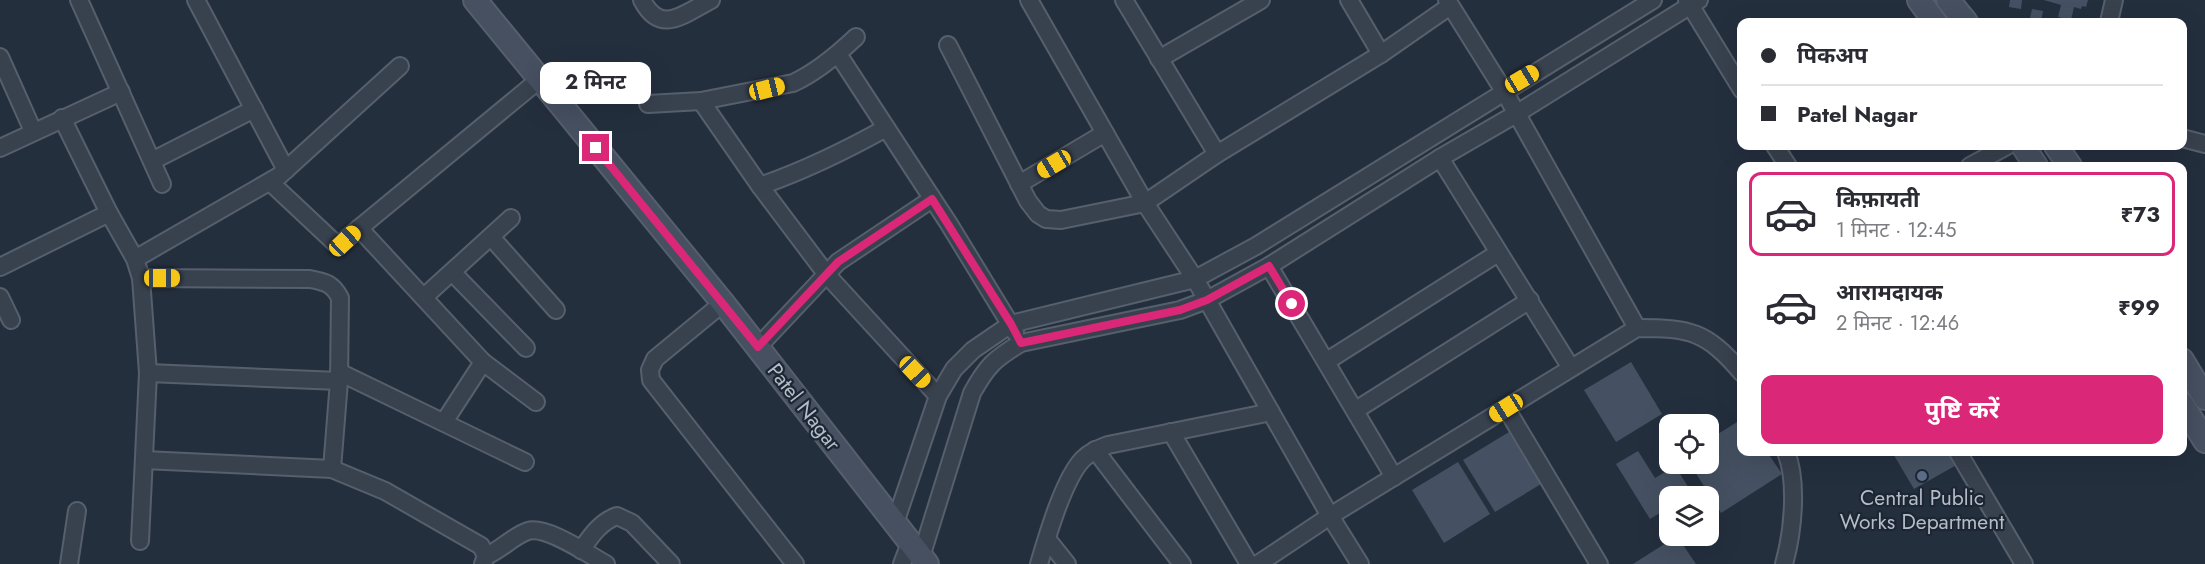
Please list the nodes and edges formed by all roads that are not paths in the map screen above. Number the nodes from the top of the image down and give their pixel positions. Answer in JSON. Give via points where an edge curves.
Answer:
{"nodes":[{"id":1,"x":79,"y":0,"type":"edge"},
{"id":2,"x":196,"y":0,"type":"edge"},
{"id":3,"x":475,"y":0,"type":"edge"},
{"id":4,"x":642,"y":0,"type":"edge"},
{"id":5,"x":711,"y":0,"type":"edge"},
{"id":6,"x":1029,"y":0,"type":"edge"},
{"id":7,"x":1124,"y":0,"type":"edge"},
{"id":8,"x":1262,"y":0,"type":"edge"},
{"id":9,"x":1349,"y":0,"type":"edge"},
{"id":10,"x":1653,"y":0,"type":"edge"},
{"id":11,"x":1919,"y":0,"type":"edge"},
{"id":12,"x":1948,"y":0,"type":"edge"},
{"id":13,"x":2114,"y":0,"type":"edge"},
{"id":14,"x":1692,"y":2,"type":"edge"},
{"id":15,"x":1449,"y":3,"type":"edge"},
{"id":16,"x":1932,"y":18,"type":"edge"},
{"id":17,"x":1963,"y":18,"type":"edge"},
{"id":18,"x":2110,"y":18,"type":"edge"},
{"id":19,"x":856,"y":37,"type":"dead end"},
{"id":20,"x":948,"y":45,"type":"dead end"},
{"id":21,"x":838,"y":54,"type":"junction"},
{"id":22,"x":1381,"y":54,"type":"junction"},
{"id":23,"x":0,"y":57,"type":"edge"},
{"id":24,"x":1159,"y":59,"type":"junction"},
{"id":25,"x":400,"y":66,"type":"dead end"},
{"id":26,"x":540,"y":79,"type":"junction"},
{"id":27,"x":1737,"y":81,"type":"edge"},
{"id":28,"x":1504,"y":91,"type":"junction"},
{"id":29,"x":121,"y":92,"type":"junction"},
{"id":30,"x":702,"y":101,"type":"junction"},
{"id":31,"x":648,"y":104,"type":"dead end"},
{"id":32,"x":254,"y":110,"type":"junction"},
{"id":33,"x":1516,"y":114,"type":"junction"},
{"id":34,"x":62,"y":118,"type":"junction"},
{"id":35,"x":886,"y":128,"type":"junction"},
{"id":36,"x":33,"y":131,"type":"junction"},
{"id":37,"x":1105,"y":133,"type":"junction"},
{"id":38,"x":2187,"y":139,"type":"edge"},
{"id":39,"x":2205,"y":144,"type":"edge"},
{"id":40,"x":0,"y":148,"type":"edge"},
{"id":41,"x":2000,"y":150,"type":"edge"},
{"id":42,"x":1216,"y":154,"type":"junction"},
{"id":43,"x":1440,"y":158,"type":"junction"},
{"id":44,"x":152,"y":161,"type":"junction"},
{"id":45,"x":1977,"y":162,"type":"edge"},
{"id":46,"x":286,"y":170,"type":"junction"},
{"id":47,"x":270,"y":183,"type":"junction"},
{"id":48,"x":162,"y":184,"type":"dead end"},
{"id":49,"x":1020,"y":184,"type":"junction"},
{"id":50,"x":760,"y":186,"type":"junction"},
{"id":51,"x":932,"y":199,"type":"junction"},
{"id":52,"x":1145,"y":203,"type":"junction"},
{"id":53,"x":109,"y":213,"type":"junction"},
{"id":54,"x":511,"y":218,"type":"dead end"},
{"id":55,"x":358,"y":228,"type":"junction"},
{"id":56,"x":491,"y":237,"type":"junction"},
{"id":57,"x":1498,"y":253,"type":"junction"},
{"id":58,"x":135,"y":259,"type":"junction"},
{"id":59,"x":1269,"y":266,"type":"junction"},
{"id":60,"x":0,"y":267,"type":"edge"},
{"id":61,"x":452,"y":272,"type":"junction"},
{"id":62,"x":826,"y":275,"type":"junction"},
{"id":63,"x":141,"y":278,"type":"junction"},
{"id":64,"x":1195,"y":279,"type":"junction"},
{"id":65,"x":0,"y":297,"type":"edge"},
{"id":66,"x":424,"y":297,"type":"junction"},
{"id":67,"x":1207,"y":300,"type":"junction"},
{"id":68,"x":1530,"y":300,"type":"junction"},
{"id":69,"x":723,"y":303,"type":"junction"},
{"id":70,"x":556,"y":310,"type":"dead end"},
{"id":71,"x":11,"y":320,"type":"dead end"},
{"id":72,"x":1011,"y":324,"type":"junction"},
{"id":73,"x":1637,"y":328,"type":"junction"},
{"id":74,"x":1021,"y":343,"type":"junction"},
{"id":75,"x":758,"y":347,"type":"junction"},
{"id":76,"x":526,"y":348,"type":"dead end"},
{"id":77,"x":1327,"y":360,"type":"junction"},
{"id":78,"x":483,"y":362,"type":"junction"},
{"id":79,"x":1737,"y":367,"type":"edge"},
{"id":80,"x":1571,"y":368,"type":"junction"},
{"id":81,"x":2187,"y":368,"type":"edge"},
{"id":82,"x":148,"y":373,"type":"junction"},
{"id":83,"x":339,"y":376,"type":"junction"},
{"id":84,"x":938,"y":396,"type":"junction"},
{"id":85,"x":2205,"y":398,"type":"edge"},
{"id":86,"x":536,"y":402,"type":"dead end"},
{"id":87,"x":1506,"y":408,"type":"junction"},
{"id":88,"x":1356,"y":410,"type":"junction"},
{"id":89,"x":1271,"y":412,"type":"junction"},
{"id":90,"x":2187,"y":412,"type":"edge"},
{"id":91,"x":444,"y":423,"type":"junction"},
{"id":92,"x":1171,"y":432,"type":"junction"},
{"id":93,"x":2205,"y":441,"type":"edge"},
{"id":94,"x":1095,"y":450,"type":"junction"},
{"id":95,"x":1788,"y":456,"type":"edge"},
{"id":96,"x":1960,"y":456,"type":"edge"},
{"id":97,"x":144,"y":460,"type":"junction"},
{"id":98,"x":525,"y":462,"type":"dead end"},
{"id":99,"x":332,"y":470,"type":"junction"},
{"id":100,"x":1394,"y":477,"type":"junction"},
{"id":101,"x":77,"y":511,"type":"dead end"},
{"id":102,"x":1330,"y":516,"type":"junction"},
{"id":103,"x":895,"y":523,"type":"junction"},
{"id":104,"x":1047,"y":538,"type":"junction"},
{"id":105,"x":140,"y":541,"type":"dead end"},
{"id":106,"x":581,"y":550,"type":"junction"},
{"id":107,"x":915,"y":557,"type":"edge"},
{"id":108,"x":485,"y":560,"type":"edge"},
{"id":109,"x":69,"y":564,"type":"edge"},
{"id":110,"x":606,"y":564,"type":"edge"},
{"id":111,"x":672,"y":564,"type":"edge"},
{"id":112,"x":795,"y":564,"type":"edge"},
{"id":113,"x":1039,"y":564,"type":"edge"},
{"id":114,"x":1067,"y":564,"type":"edge"},
{"id":115,"x":1182,"y":564,"type":"edge"},
{"id":116,"x":1249,"y":564,"type":"edge"},
{"id":117,"x":1258,"y":564,"type":"edge"},
{"id":118,"x":1360,"y":564,"type":"edge"},
{"id":119,"x":1599,"y":564,"type":"edge"},
{"id":120,"x":1784,"y":564,"type":"edge"},
{"id":121,"x":2024,"y":564,"type":"edge"}],
"edges":[{"from":1,"to":29,"type":"street"},
{"from":2,"to":32,"type":"street"},
{"from":3,"to":26,"type":"street","name":"Patel Nagar"},
{"from":4,"to":5,"type":"street","via":[[652,15],[662,21]]},
{"from":6,"to":37,"type":"street"},
{"from":7,"to":24,"type":"street"},
{"from":8,"to":24,"type":"street"},
{"from":9,"to":22,"type":"street"},
{"from":10,"to":28,"type":"street"},
{"from":11,"to":16,"type":"street"},
{"from":12,"to":17,"type":"street"},
{"from":13,"to":18,"type":"street"},
{"from":14,"to":27,"type":"street"},
{"from":14,"to":33,"type":"street"},
{"from":15,"to":22,"type":"street"},
{"from":15,"to":28,"type":"street"},
{"from":19,"to":21,"type":"street"},
{"from":20,"to":49,"type":"street"},
{"from":21,"to":30,"type":"street","via":[[793,83]]},
{"from":21,"to":35,"type":"street"},
{"from":22,"to":42,"type":"street"},
{"from":23,"to":36,"type":"street"},
{"from":24,"to":42,"type":"street"},
{"from":25,"to":46,"type":"street"},
{"from":26,"to":55,"type":"street"},
{"from":26,"to":69,"type":"street","name":"Patel Nagar"},
{"from":28,"to":33,"type":"street"},
{"from":28,"to":64,"type":"street","via":[[1256,246]]},
{"from":29,"to":34,"type":"street"},
{"from":29,"to":44,"type":"street"},
{"from":30,"to":31,"type":"street"},
{"from":30,"to":50,"type":"street"},
{"from":32,"to":44,"type":"street"},
{"from":32,"to":46,"type":"street"},
{"from":33,"to":43,"type":"street"},
{"from":33,"to":73,"type":"street"},
{"from":34,"to":36,"type":"street"},
{"from":34,"to":53,"type":"street"},
{"from":35,"to":50,"type":"street","via":[[834,157]]},
{"from":35,"to":51,"type":"street"},
{"from":36,"to":40,"type":"street"},
{"from":37,"to":49,"type":"street"},
{"from":37,"to":52,"type":"street"},
{"from":38,"to":39,"type":"street"},
{"from":41,"to":45,"type":"street"},
{"from":42,"to":52,"type":"street"},
{"from":43,"to":57,"type":"street"},
{"from":43,"to":59,"type":"street"},
{"from":44,"to":48,"type":"street"},
{"from":46,"to":47,"type":"street"},
{"from":47,"to":55,"type":"street","via":[[335,243],[345,241]]},
{"from":47,"to":58,"type":"street"},
{"from":49,"to":52,"type":"street","via":[[1038,214],[1046,219],[1061,220]]},
{"from":50,"to":62,"type":"street"},
{"from":51,"to":62,"type":"street","via":[[846,256]]},
{"from":51,"to":72,"type":"street"},
{"from":52,"to":64,"type":"street"},
{"from":53,"to":58,"type":"street"},
{"from":53,"to":60,"type":"street"},
{"from":54,"to":56,"type":"street"},
{"from":55,"to":66,"type":"street"},
{"from":56,"to":61,"type":"street"},
{"from":56,"to":70,"type":"street"},
{"from":57,"to":68,"type":"street"},
{"from":57,"to":77,"type":"street"},
{"from":58,"to":63,"type":"street"},
{"from":59,"to":67,"type":"street"},
{"from":59,"to":77,"type":"street"},
{"from":61,"to":66,"type":"street"},
{"from":61,"to":76,"type":"street"},
{"from":62,"to":75,"type":"street"},
{"from":62,"to":84,"type":"street"},
{"from":63,"to":82,"type":"street"},
{"from":63,"to":83,"type":"street","via":[[324,282],[335,288],[340,298]]},
{"from":64,"to":67,"type":"street"},
{"from":64,"to":72,"type":"street"},
{"from":65,"to":71,"type":"street"},
{"from":66,"to":78,"type":"street"},
{"from":67,"to":74,"type":"street","via":[[1180,310]]},
{"from":67,"to":89,"type":"street"},
{"from":68,"to":80,"type":"street"},
{"from":68,"to":88,"type":"street"},
{"from":69,"to":75,"type":"street","name":"Patel Nagar"},
{"from":69,"to":112,"type":"street","via":[[655,359],[651,381]]},
{"from":72,"to":74,"type":"street"},
{"from":72,"to":84,"type":"street","via":[[973,350],[954,369]]},
{"from":73,"to":79,"type":"street","via":[[1669,328],[1701,335]]},
{"from":73,"to":80,"type":"street"},
{"from":74,"to":107,"type":"street","via":[[998,357],[972,393]]},
{"from":75,"to":103,"type":"street","name":"Patel Nagar"},
{"from":77,"to":88,"type":"street"},
{"from":78,"to":86,"type":"street"},
{"from":78,"to":91,"type":"street"},
{"from":80,"to":87,"type":"street"},
{"from":81,"to":85,"type":"street"},
{"from":82,"to":83,"type":"street"},
{"from":82,"to":97,"type":"street"},
{"from":83,"to":91,"type":"street"},
{"from":83,"to":99,"type":"street"},
{"from":84,"to":103,"type":"street"},
{"from":87,"to":100,"type":"street"},
{"from":87,"to":119,"type":"street"},
{"from":88,"to":100,"type":"street"},
{"from":89,"to":92,"type":"street"},
{"from":89,"to":102,"type":"street"},
{"from":90,"to":93,"type":"street"},
{"from":91,"to":98,"type":"street"},
{"from":92,"to":94,"type":"street"},
{"from":92,"to":116,"type":"street"},
{"from":94,"to":104,"type":"street","via":[[1082,459],[1071,476]]},
{"from":94,"to":115,"type":"street"},
{"from":95,"to":120,"type":"street","via":[[1792,506]]},
{"from":96,"to":121,"type":"street"},
{"from":97,"to":99,"type":"street"},
{"from":97,"to":105,"type":"street"},
{"from":99,"to":108,"type":"street","via":[[385,491],[480,546]]},
{"from":100,"to":102,"type":"street"},
{"from":101,"to":109,"type":"street"},
{"from":102,"to":117,"type":"street"},
{"from":102,"to":118,"type":"street"},
{"from":103,"to":107,"type":"street","name":"Patel Nagar"},
{"from":104,"to":113,"type":"street"},
{"from":104,"to":114,"type":"street"},
{"from":106,"to":108,"type":"street","via":[[531,530]]},
{"from":106,"to":110,"type":"street"},
{"from":106,"to":111,"type":"street","via":[[593,532],[617,516],[632,523]]}]}
